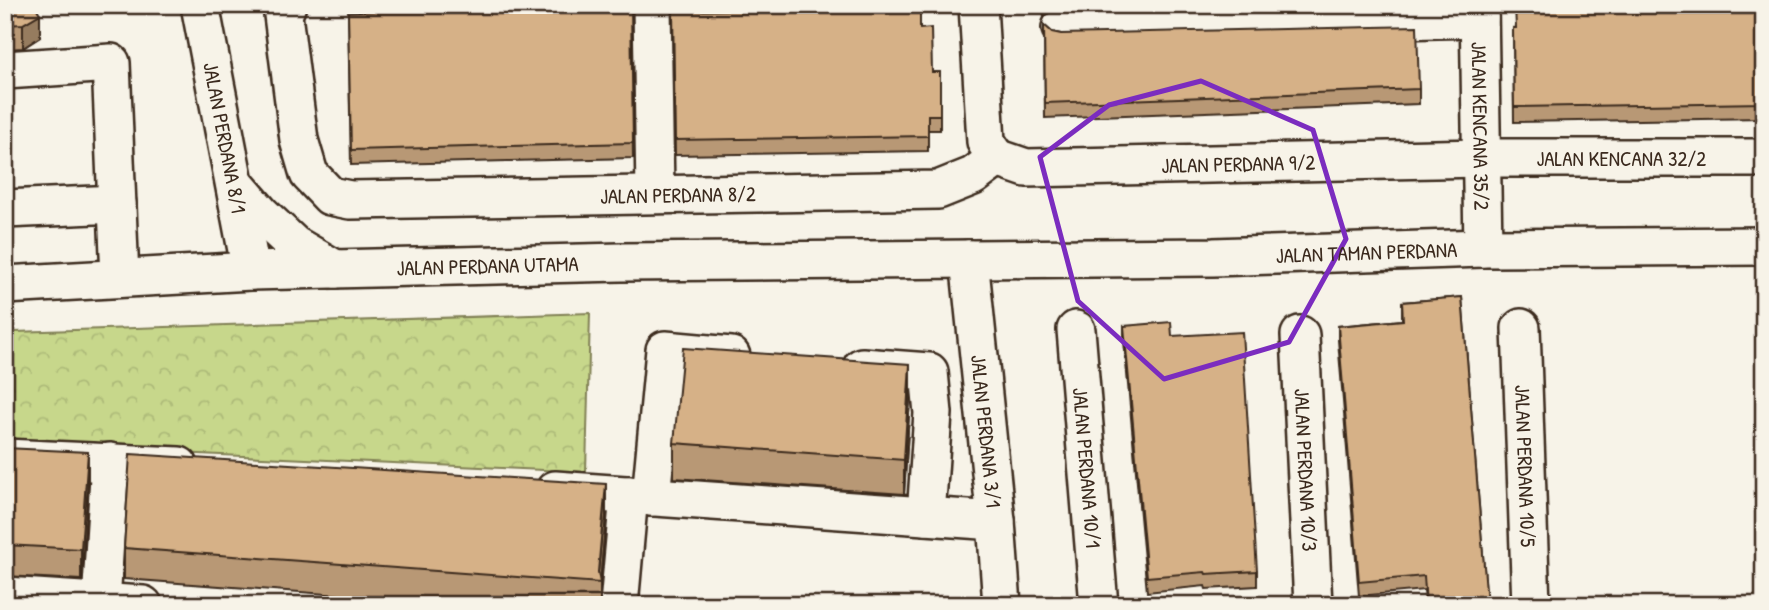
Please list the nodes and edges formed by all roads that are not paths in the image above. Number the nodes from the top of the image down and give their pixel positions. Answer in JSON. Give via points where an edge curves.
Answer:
{"nodes":[{"id":1,"x":200,"y":5,"type":"edge"},
{"id":2,"x":287,"y":5,"type":"edge"},
{"id":3,"x":652,"y":5,"type":"edge"},
{"id":4,"x":978,"y":5,"type":"edge"},
{"id":5,"x":1479,"y":12,"type":"edge"},
{"id":6,"x":1061,"y":28,"type":"dead end"},
{"id":7,"x":5,"y":70,"type":"edge"},
{"id":8,"x":1481,"y":158,"type":"junction"},
{"id":9,"x":1764,"y":158,"type":"edge"},
{"id":10,"x":997,"y":159,"type":"junction"},
{"id":11,"x":233,"y":182,"type":"junction"},
{"id":12,"x":655,"y":194,"type":"junction"},
{"id":13,"x":117,"y":205,"type":"junction"},
{"id":14,"x":5,"y":209,"type":"edge"},
{"id":15,"x":1764,"y":246,"type":"edge"},
{"id":16,"x":1482,"y":248,"type":"junction"},
{"id":17,"x":969,"y":259,"type":"junction"},
{"id":18,"x":335,"y":269,"type":"junction"},
{"id":19,"x":251,"y":271,"type":"junction"},
{"id":20,"x":120,"y":278,"type":"junction"},
{"id":21,"x":5,"y":285,"type":"edge"},
{"id":22,"x":1521,"y":328,"type":"dead end"},
{"id":23,"x":1076,"y":330,"type":"dead end"},
{"id":24,"x":1300,"y":335,"type":"dead end"},
{"id":25,"x":762,"y":358,"type":"edge"},
{"id":26,"x":832,"y":364,"type":"edge"},
{"id":27,"x":5,"y":457,"type":"edge"},
{"id":28,"x":110,"y":462,"type":"junction"},
{"id":29,"x":206,"y":468,"type":"edge"},
{"id":30,"x":520,"y":488,"type":"edge"},
{"id":31,"x":640,"y":496,"type":"junction"},
{"id":32,"x":926,"y":516,"type":"junction"},
{"id":33,"x":996,"y":521,"type":"junction"},
{"id":34,"x":11,"y":599,"type":"edge"},
{"id":35,"x":101,"y":602,"type":"junction"},
{"id":36,"x":143,"y":605,"type":"edge"},
{"id":37,"x":619,"y":605,"type":"edge"},
{"id":38,"x":1002,"y":605,"type":"edge"},
{"id":39,"x":1099,"y":605,"type":"edge"},
{"id":40,"x":1313,"y":605,"type":"edge"},
{"id":41,"x":1531,"y":605,"type":"edge"}],
"edges":[{"from":1,"to":11,"type":"street","name":"JALAN PERDANA 8/1"},
{"from":2,"to":12,"type":"street","name":"JALAN PERDANA 8/2","via":[[282,15],[299,140],[309,174],[330,196],[350,200]]},
{"from":3,"to":12,"type":"street"},
{"from":4,"to":10,"type":"street","via":[[986,142]]},
{"from":5,"to":6,"type":"street"},
{"from":5,"to":8,"type":"street","name":"JALAN KENCANA 35/2"},
{"from":7,"to":13,"type":"street","via":[[111,63]]},
{"from":8,"to":9,"type":"street","name":"JALAN KENCANA 32/2"},
{"from":8,"to":10,"type":"street","name":"JALAN PERDANA 9/2","via":[[1026,168]]},
{"from":8,"to":16,"type":"street","name":"JALAN KENCANA 35/2"},
{"from":10,"to":12,"type":"street","name":"JALAN PERDANA 8/2","via":[[973,176],[938,190]]},
{"from":11,"to":18,"type":"street","via":[[295,245]]},
{"from":11,"to":19,"type":"street","name":"JALAN PERDANA 8/1"},
{"from":13,"to":14,"type":"street"},
{"from":13,"to":20,"type":"street"},
{"from":15,"to":16,"type":"street","name":"JALAN TAMAN PERDANA"},
{"from":16,"to":17,"type":"street","name":"JALAN TAMAN PERDANA"},
{"from":17,"to":18,"type":"street","name":"JALAN PERDANA UTAMA"},
{"from":17,"to":33,"type":"street","name":"JALAN PERDANA 3/1"},
{"from":18,"to":19,"type":"street","name":"JALAN PERDANA UTAMA"},
{"from":19,"to":20,"type":"street","name":"JALAN PERDANA UTAMA"},
{"from":20,"to":21,"type":"street","name":"JALAN PERDANA UTAMA"},
{"from":22,"to":41,"type":"street","name":"JALAN PERDANA 10/5"},
{"from":23,"to":39,"type":"street","name":"JALAN PERDANA 10/1"},
{"from":24,"to":40,"type":"street","name":"JALAN PERDANA 10/3"},
{"from":25,"to":31,"type":"street","via":[[665,350]]},
{"from":26,"to":32,"type":"street","via":[[929,372],[933,413]]},
{"from":27,"to":28,"type":"street"},
{"from":28,"to":29,"type":"street"},
{"from":28,"to":35,"type":"street"},
{"from":30,"to":31,"type":"street"},
{"from":31,"to":32,"type":"street"},
{"from":31,"to":37,"type":"street"},
{"from":32,"to":33,"type":"street"},
{"from":33,"to":38,"type":"street","name":"JALAN PERDANA 3/1"},
{"from":34,"to":35,"type":"street"},
{"from":35,"to":36,"type":"street"}]}
